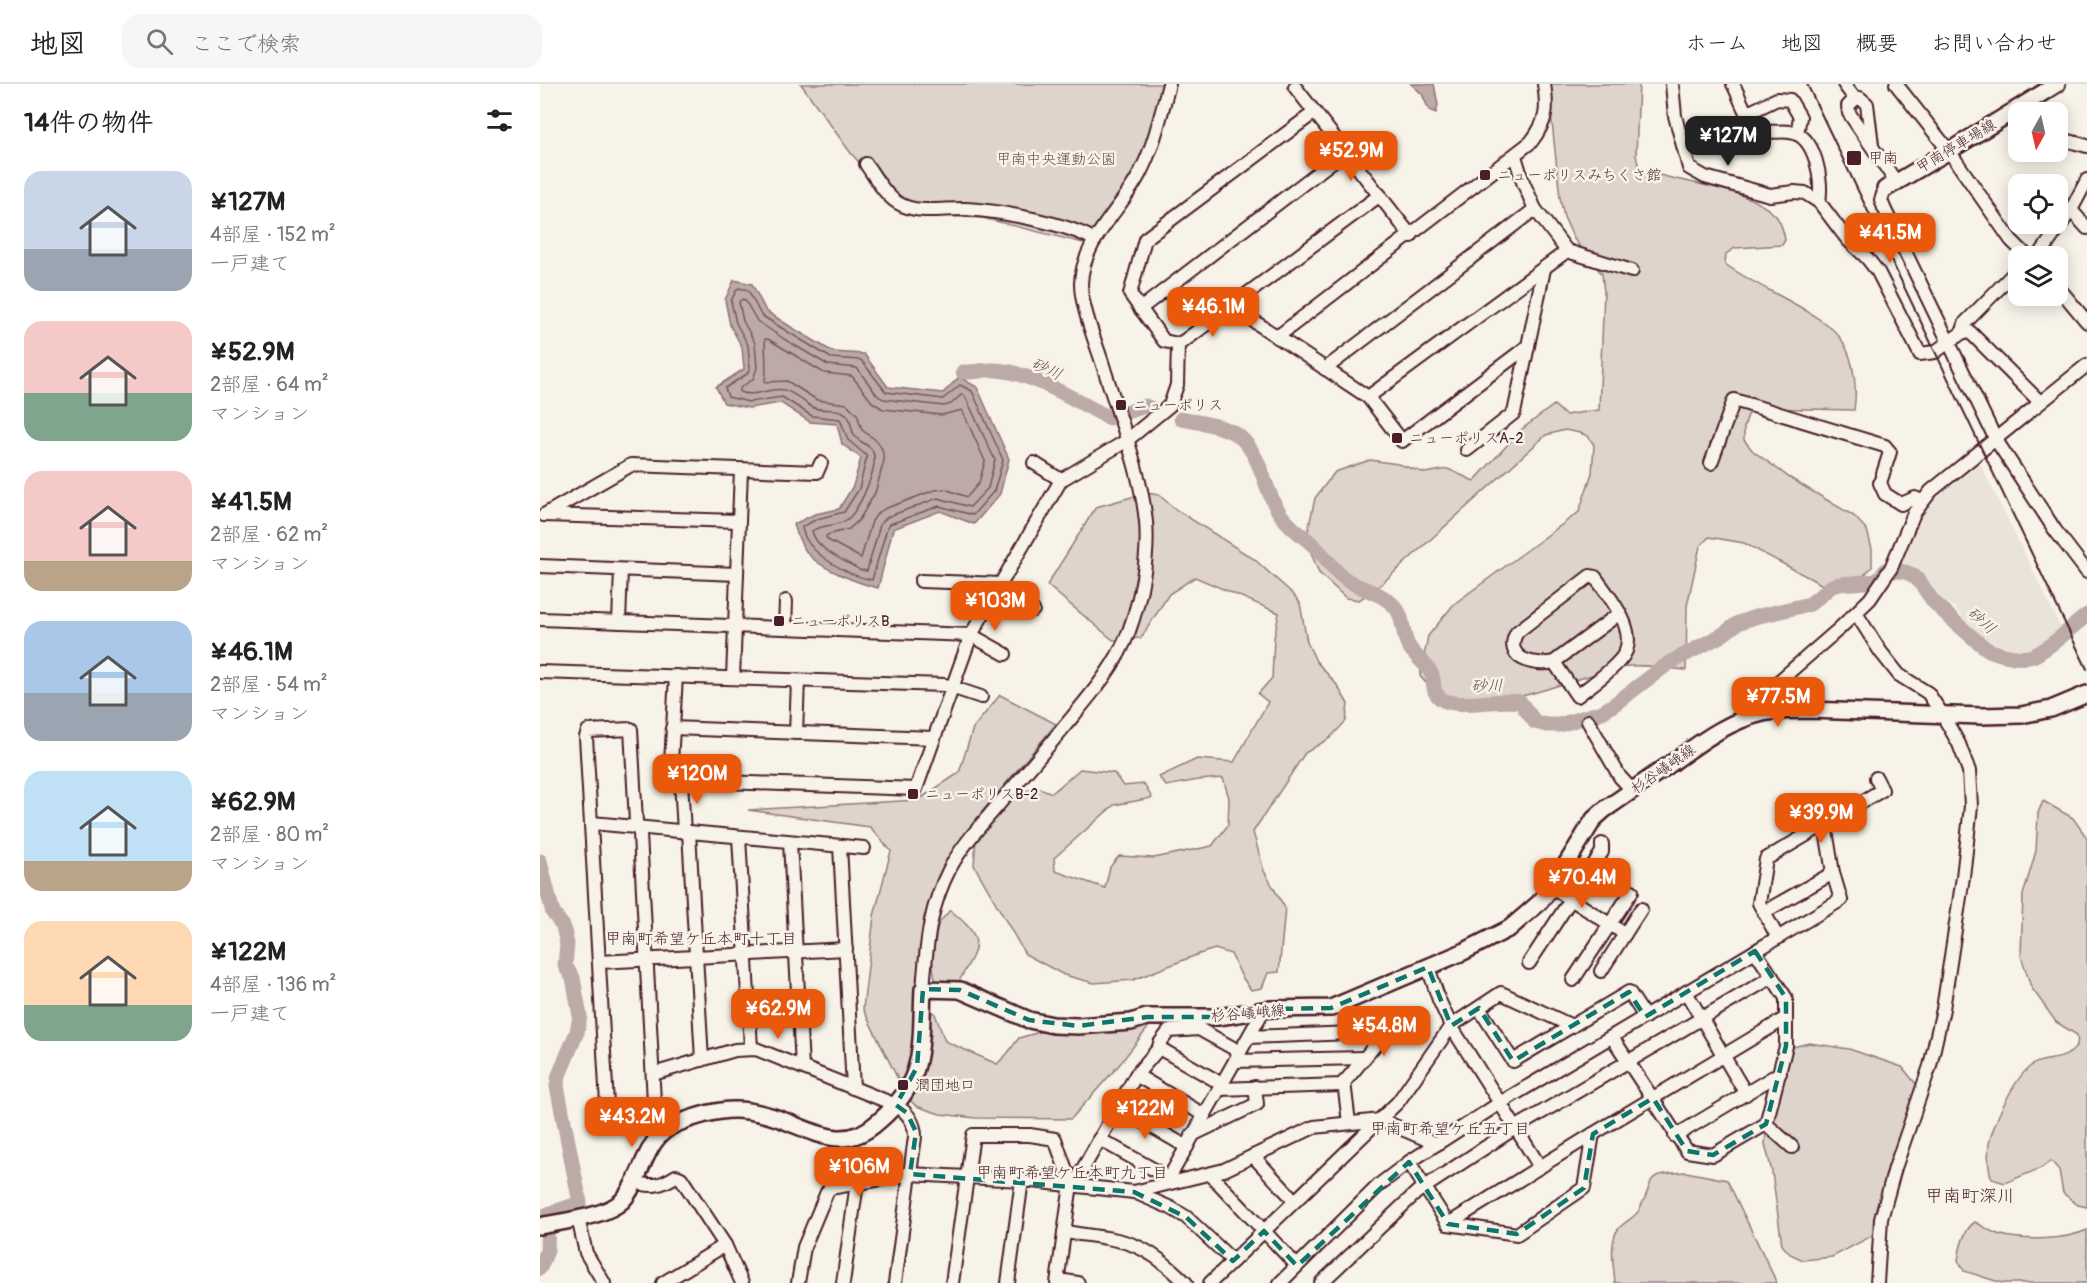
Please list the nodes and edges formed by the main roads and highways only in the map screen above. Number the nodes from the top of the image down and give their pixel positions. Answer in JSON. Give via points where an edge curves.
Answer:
{"nodes":[{"id":1,"x":2057,"y":84,"type":"edge"},
{"id":2,"x":2031,"y":102,"type":"edge"},
{"id":3,"x":2008,"y":117,"type":"edge"},
{"id":4,"x":1890,"y":185,"type":"road end"},
{"id":5,"x":2087,"y":694,"type":"edge"},
{"id":6,"x":544,"y":1225,"type":"edge"}],
"edges":[{"from":1,"to":2,"type":"main road","name":"甲南停車場線"},
{"from":3,"to":4,"type":"main road","name":"甲南停車場線"},
{"from":5,"to":6,"type":"main road","name":"杉谷嶬峨線","via":[[2050,710],[2021,715],[1809,710],[1762,713],[1727,726],[1594,819],[1552,887],[1510,928],[1331,1008],[1271,1008],[1218,1017],[1148,1017],[1102,1025],[1053,1025],[1029,1020],[960,990],[923,989],[922,1031],[913,1080],[896,1105],[858,1136],[837,1138],[753,1110],[734,1109],[658,1127],[622,1201],[578,1218]]}]}
